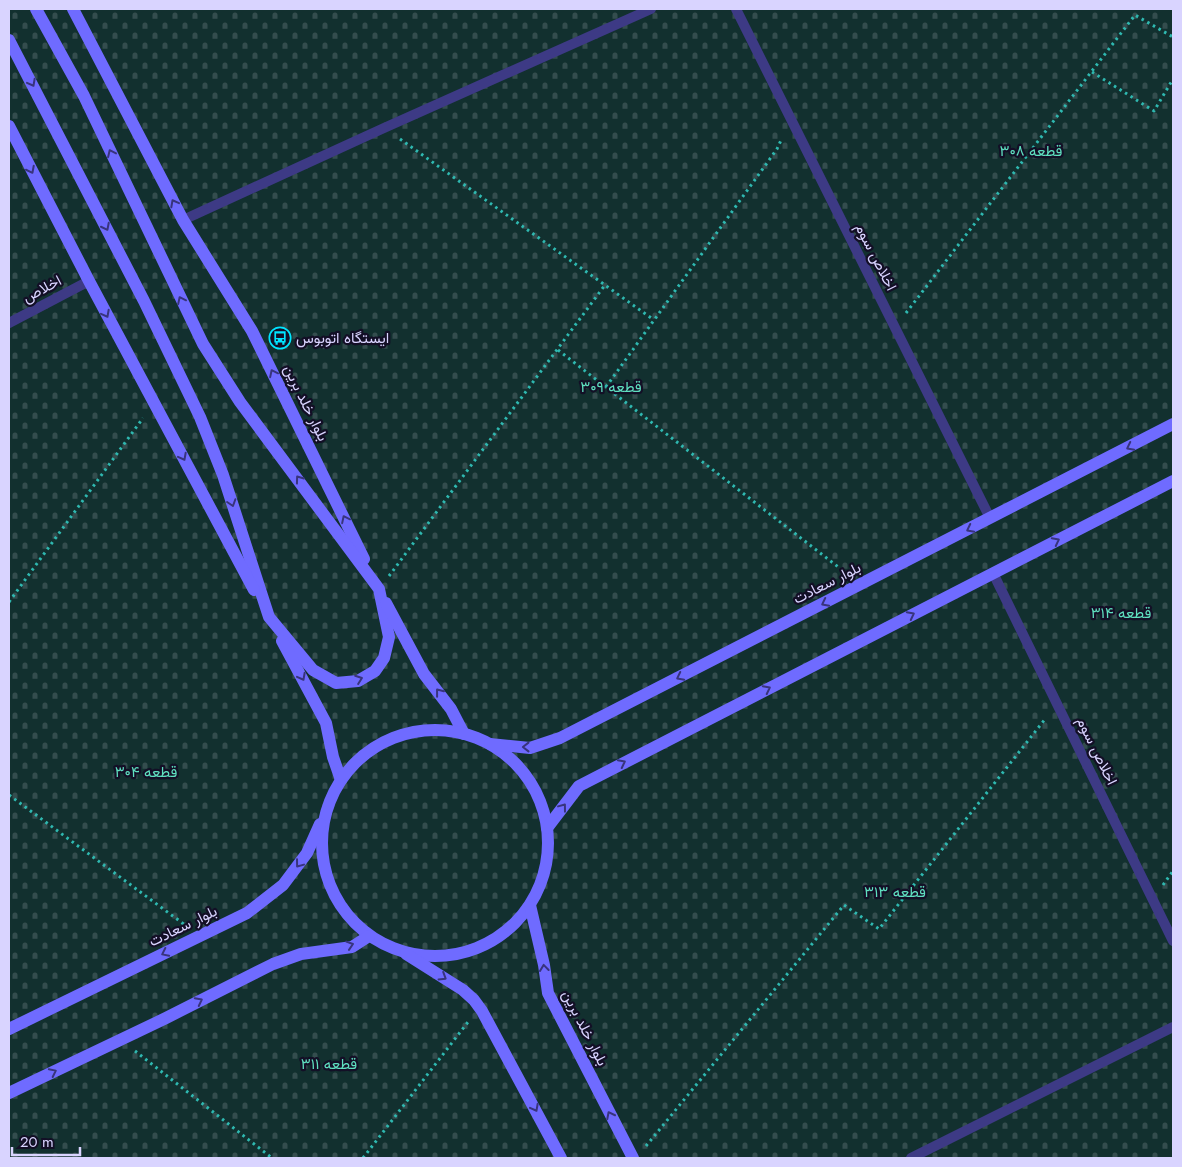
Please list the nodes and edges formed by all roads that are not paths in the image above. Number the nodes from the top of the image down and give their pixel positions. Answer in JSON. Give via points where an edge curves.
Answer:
{"nodes":[{"id":1,"x":36,"y":9,"type":"edge"},
{"id":2,"x":72,"y":9,"type":"edge"},
{"id":3,"x":651,"y":9,"type":"edge"},
{"id":4,"x":736,"y":9,"type":"edge"},
{"id":5,"x":9,"y":40,"type":"edge"},
{"id":6,"x":9,"y":126,"type":"edge"},
{"id":7,"x":183,"y":220,"type":"junction"},
{"id":8,"x":89,"y":281,"type":"junction"},
{"id":9,"x":9,"y":323,"type":"edge"},
{"id":10,"x":1173,"y":424,"type":"edge"},
{"id":11,"x":1173,"y":481,"type":"edge"},
{"id":12,"x":990,"y":518,"type":"junction"},
{"id":13,"x":994,"y":574,"type":"junction"},
{"id":14,"x":379,"y":589,"type":"junction"},
{"id":15,"x":269,"y":617,"type":"junction"},
{"id":16,"x":464,"y":734,"type":"junction"},
{"id":17,"x":490,"y":744,"type":"junction"},
{"id":18,"x":341,"y":780,"type":"junction"},
{"id":19,"x":328,"y":805,"type":"junction"},
{"id":20,"x":547,"y":828,"type":"junction"},
{"id":21,"x":530,"y":905,"type":"junction"},
{"id":22,"x":369,"y":936,"type":"junction"},
{"id":23,"x":1173,"y":941,"type":"edge"},
{"id":24,"x":402,"y":951,"type":"junction"},
{"id":25,"x":1173,"y":1027,"type":"edge"},
{"id":26,"x":9,"y":1029,"type":"edge"},
{"id":27,"x":9,"y":1093,"type":"edge"},
{"id":28,"x":637,"y":1154,"type":"edge"},
{"id":29,"x":562,"y":1158,"type":"edge"},
{"id":30,"x":912,"y":1158,"type":"edge"}],
"edges":[{"from":14,"to":1,"type":"street","one_way":true,"via":[[240,402],[203,344],[84,96]]},
{"from":7,"to":2,"type":"street","name":"بلوار خلد برین","one_way":true},
{"from":3,"to":7,"type":"lane"},
{"from":4,"to":12,"type":"lane","name":"اخلاص سوم"},
{"from":5,"to":15,"type":"street","one_way":true,"via":[[200,417],[223,475]]},
{"from":6,"to":8,"type":"street","one_way":true},
{"from":14,"to":7,"type":"street","name":"بلوار خلد برین","one_way":true,"via":[[252,331]]},
{"from":8,"to":9,"type":"lane","name":"اخلاص"},
{"from":8,"to":15,"type":"street","one_way":true},
{"from":10,"to":12,"type":"street","name":"بلوار سعادت","one_way":true},
{"from":13,"to":11,"type":"street","one_way":true},
{"from":12,"to":17,"type":"street","name":"بلوار سعادت","one_way":true,"via":[[560,738],[530,748]]},
{"from":20,"to":13,"type":"street","one_way":true,"via":[[579,786]]},
{"from":13,"to":23,"type":"lane","name":"اخلاص سوم"},
{"from":15,"to":14,"type":"street","one_way":true,"via":[[313,670],[336,683],[358,681],[375,671],[384,658],[389,637]]},
{"from":16,"to":14,"type":"street","name":"بلوار خلد برین","one_way":true,"via":[[452,709],[424,674]]},
{"from":15,"to":18,"type":"street","one_way":true,"via":[[326,723]]},
{"from":16,"to":17,"type":"street"},
{"from":16,"to":18,"type":"street","via":[[436,730],[408,734],[382,743],[359,759]]},
{"from":17,"to":20,"type":"street","via":[[514,762],[533,785],[545,813]]},
{"from":18,"to":19,"type":"street"},
{"from":19,"to":22,"type":"street","via":[[322,841],[327,877],[343,910]]},
{"from":19,"to":26,"type":"street","name":"بلوار سعادت","one_way":true,"via":[[307,853],[283,885],[247,913]]},
{"from":20,"to":21,"type":"street","via":[[549,843],[545,872]]},
{"from":21,"to":24,"type":"street","via":[[506,932],[474,950],[438,957]]},
{"from":28,"to":21,"type":"street","name":"بلوار خلد برین","one_way":true,"via":[[548,993]]},
{"from":22,"to":24,"type":"street"},
{"from":27,"to":22,"type":"street","one_way":true,"via":[[273,964],[301,954],[352,946]]},
{"from":24,"to":29,"type":"street","one_way":true,"via":[[463,990],[479,1007]]},
{"from":25,"to":30,"type":"lane"}]}
